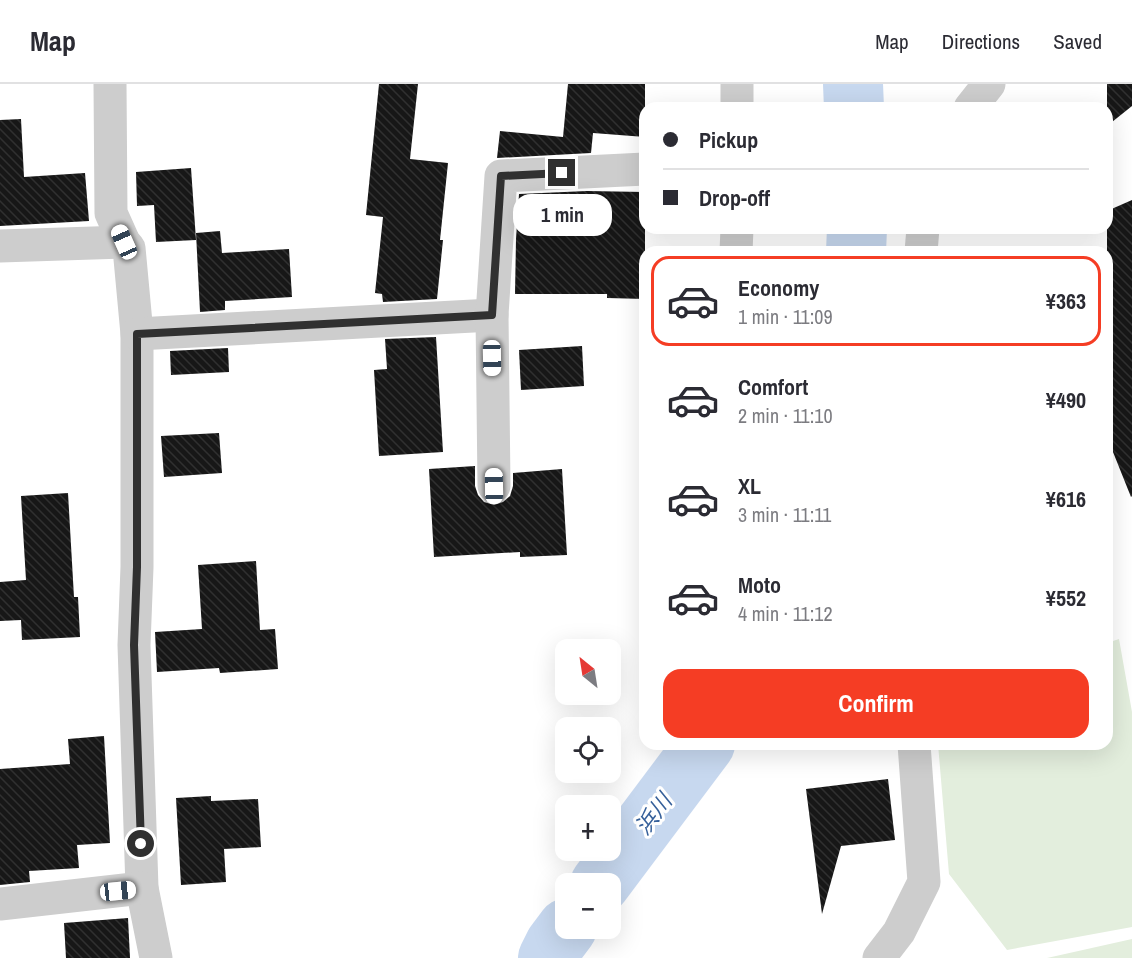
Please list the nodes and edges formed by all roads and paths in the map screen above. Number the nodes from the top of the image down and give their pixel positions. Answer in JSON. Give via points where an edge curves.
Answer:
{"nodes":[{"id":1,"x":110,"y":84,"type":"edge"},
{"id":2,"x":737,"y":84,"type":"edge"},
{"id":3,"x":989,"y":84,"type":"edge"},
{"id":4,"x":737,"y":102,"type":"edge"},
{"id":5,"x":975,"y":102,"type":"edge"},
{"id":6,"x":639,"y":169,"type":"edge"},
{"id":7,"x":124,"y":242,"type":"junction"},
{"id":8,"x":0,"y":246,"type":"edge"},
{"id":9,"x":492,"y":315,"type":"junction"},
{"id":10,"x":137,"y":334,"type":"junction"},
{"id":11,"x":494,"y":486,"type":"dead end"},
{"id":12,"x":914,"y":750,"type":"edge"},
{"id":13,"x":142,"y":888,"type":"junction"},
{"id":14,"x":0,"y":904,"type":"edge"},
{"id":15,"x":156,"y":958,"type":"edge"},
{"id":16,"x":879,"y":958,"type":"edge"}],
"edges":[{"from":1,"to":7,"type":"street","via":[[111,213]]},
{"from":2,"to":4,"type":"street"},
{"from":3,"to":5,"type":"street"},
{"from":6,"to":9,"type":"street","via":[[501,176]]},
{"from":7,"to":8,"type":"street"},
{"from":7,"to":10,"type":"street","via":[[129,248]]},
{"from":9,"to":10,"type":"street"},
{"from":9,"to":11,"type":"street"},
{"from":10,"to":13,"type":"street","via":[[134,645]]},
{"from":12,"to":16,"type":"street","via":[[924,882],[899,932]]},
{"from":13,"to":14,"type":"street"},
{"from":13,"to":15,"type":"street"}]}
